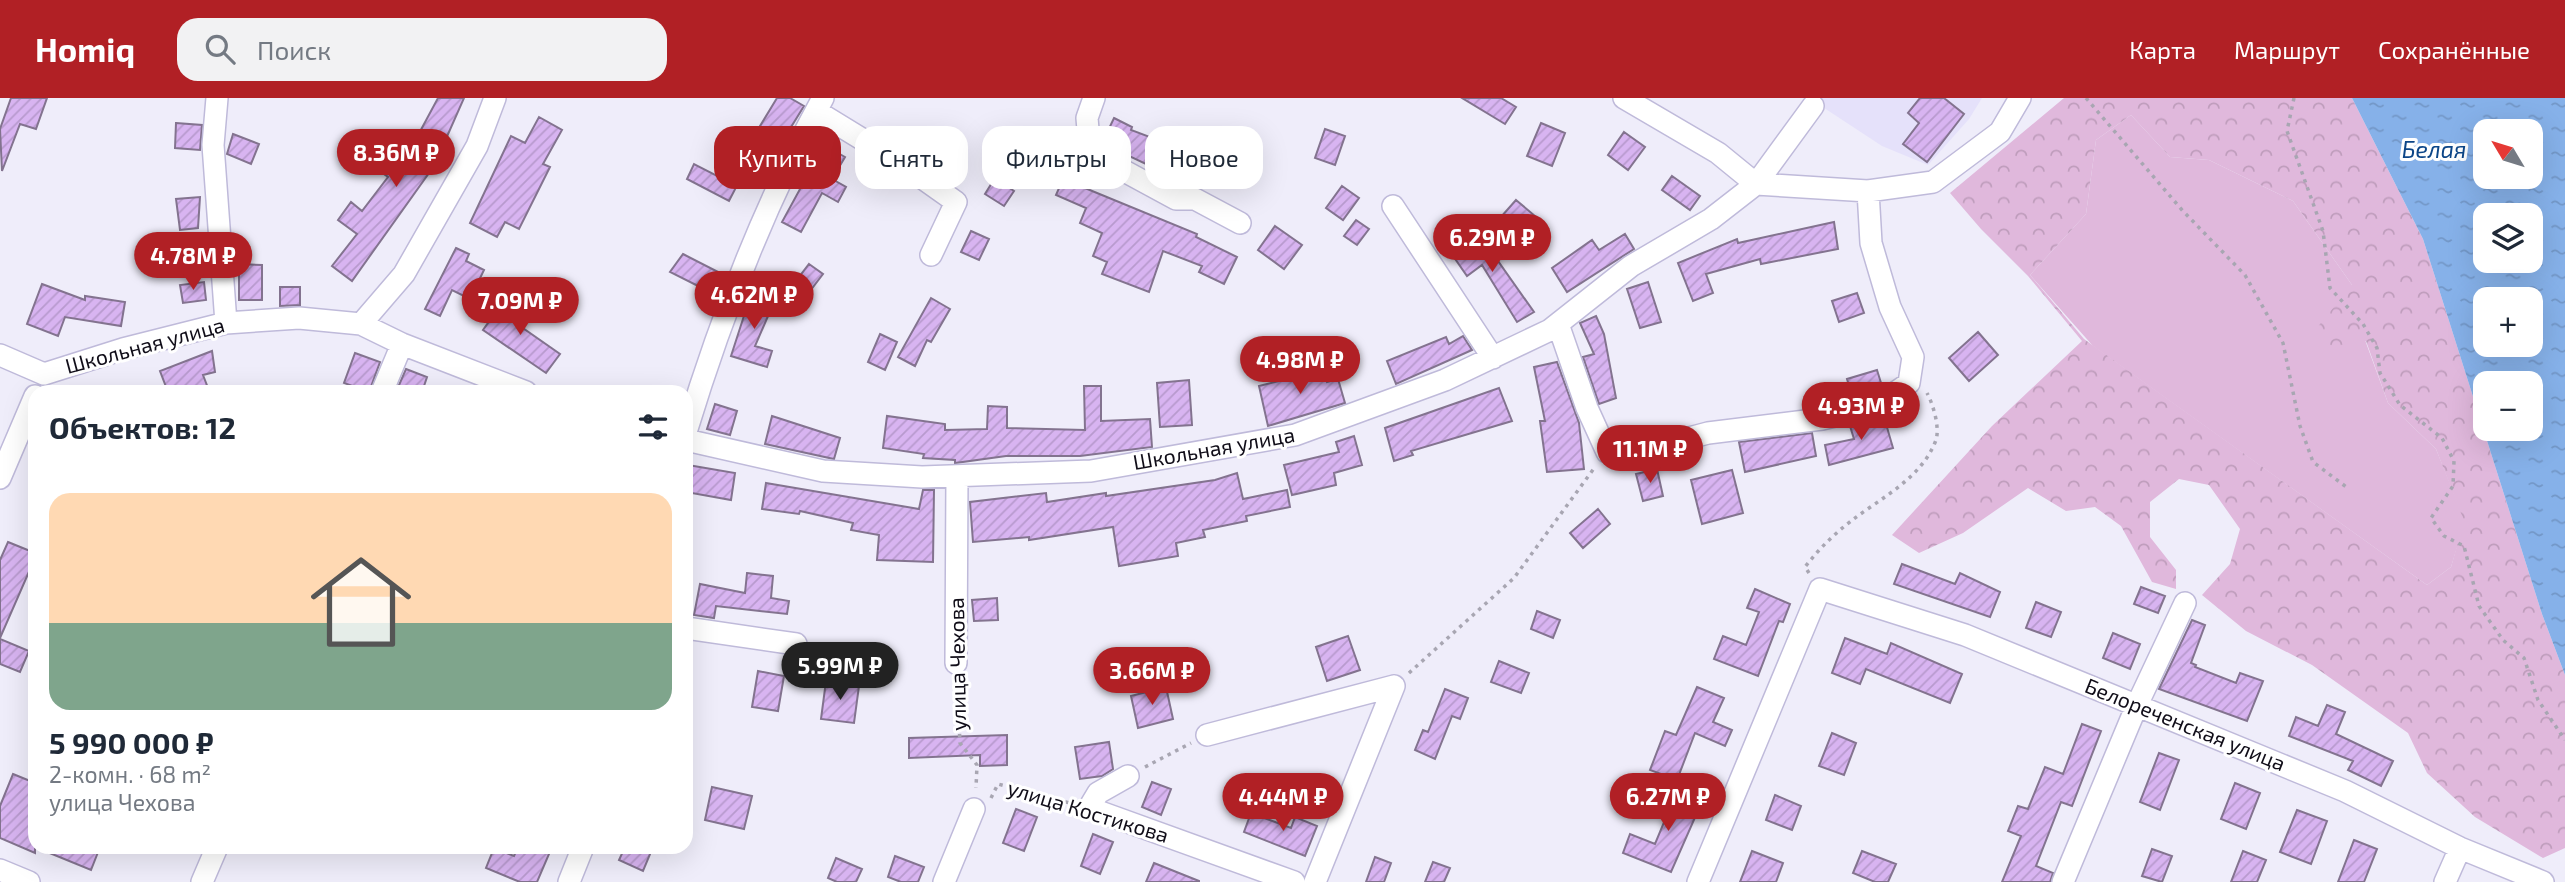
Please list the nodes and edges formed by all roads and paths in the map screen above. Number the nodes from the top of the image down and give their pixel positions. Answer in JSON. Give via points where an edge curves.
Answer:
{"nodes":[{"id":1,"x":217,"y":98,"type":"edge"},
{"id":2,"x":495,"y":98,"type":"edge"},
{"id":3,"x":1094,"y":98,"type":"edge"},
{"id":4,"x":1625,"y":98,"type":"edge"},
{"id":5,"x":2020,"y":98,"type":"edge"},
{"id":6,"x":2086,"y":98,"type":"edge"},
{"id":7,"x":2294,"y":98,"type":"edge"},
{"id":8,"x":819,"y":104,"type":"edge"},
{"id":9,"x":1813,"y":106,"type":"dead end"},
{"id":10,"x":1756,"y":184,"type":"junction"},
{"id":11,"x":1868,"y":191,"type":"junction"},
{"id":12,"x":1393,"y":206,"type":"dead end"},
{"id":13,"x":1240,"y":223,"type":"dead end"},
{"id":14,"x":931,"y":255,"type":"dead end"},
{"id":15,"x":226,"y":323,"type":"junction"},
{"id":16,"x":361,"y":324,"type":"junction"},
{"id":17,"x":1558,"y":324,"type":"junction"},
{"id":18,"x":402,"y":344,"type":"junction"},
{"id":19,"x":0,"y":355,"type":"edge"},
{"id":20,"x":1493,"y":358,"type":"junction"},
{"id":21,"x":1912,"y":365,"type":"junction"},
{"id":22,"x":35,"y":385,"type":"edge"},
{"id":23,"x":45,"y":385,"type":"edge"},
{"id":24,"x":385,"y":385,"type":"edge"},
{"id":25,"x":508,"y":385,"type":"edge"},
{"id":26,"x":693,"y":411,"type":"edge"},
{"id":27,"x":28,"y":413,"type":"edge"},
{"id":28,"x":693,"y":442,"type":"edge"},
{"id":29,"x":1607,"y":452,"type":"junction"},
{"id":30,"x":957,"y":476,"type":"junction"},
{"id":31,"x":0,"y":478,"type":"edge"},
{"id":32,"x":2349,"y":489,"type":"dead end"},
{"id":33,"x":1820,"y":589,"type":"junction"},
{"id":34,"x":2185,"y":603,"type":"dead end"},
{"id":35,"x":693,"y":629,"type":"edge"},
{"id":36,"x":796,"y":645,"type":"dead end"},
{"id":37,"x":956,"y":663,"type":"joint"},
{"id":38,"x":1394,"y":687,"type":"junction"},
{"id":39,"x":2137,"y":705,"type":"junction"},
{"id":40,"x":1207,"y":735,"type":"joint"},
{"id":41,"x":2565,"y":740,"type":"edge"},
{"id":42,"x":1128,"y":776,"type":"joint"},
{"id":43,"x":1089,"y":808,"type":"junction"},
{"id":44,"x":974,"y":809,"type":"junction"},
{"id":45,"x":2460,"y":848,"type":"junction"},
{"id":46,"x":213,"y":854,"type":"edge"},
{"id":47,"x":580,"y":854,"type":"edge"},
{"id":48,"x":0,"y":870,"type":"edge"},
{"id":49,"x":29,"y":882,"type":"edge"},
{"id":50,"x":202,"y":882,"type":"edge"},
{"id":51,"x":569,"y":882,"type":"edge"},
{"id":52,"x":944,"y":882,"type":"edge"},
{"id":53,"x":1294,"y":882,"type":"edge"},
{"id":54,"x":1315,"y":882,"type":"edge"},
{"id":55,"x":1698,"y":882,"type":"edge"},
{"id":56,"x":2063,"y":882,"type":"edge"},
{"id":57,"x":2445,"y":882,"type":"edge"},
{"id":58,"x":2543,"y":882,"type":"edge"}],
"edges":[{"from":1,"to":15,"type":"street","via":[[213,145]]},
{"from":2,"to":16,"type":"street","via":[[477,146],[404,274]]},
{"from":3,"to":13,"type":"street","via":[[1087,118],[1089,141],[1104,160],[1176,199],[1195,199]]},
{"from":4,"to":10,"type":"street","via":[[1718,152]]},
{"from":5,"to":11,"type":"street","via":[[2000,132],[1934,182]]},
{"from":6,"to":32,"type":"path","via":[[2245,275],[2283,343],[2300,426],[2313,463]]},
{"from":7,"to":41,"type":"path","via":[[2287,131],[2323,232],[2330,288],[2363,324],[2377,348],[2380,373],[2400,405],[2442,438],[2454,461],[2453,486],[2431,519],[2444,536],[2464,545],[2479,606],[2503,640],[2524,659],[2538,700]]},
{"from":8,"to":14,"type":"street","via":[[956,202]]},
{"from":8,"to":26,"type":"street","via":[[779,184],[724,317]]},
{"from":9,"to":10,"type":"street","name":"Школьная улица"},
{"from":10,"to":11,"type":"street"},
{"from":10,"to":17,"type":"street","name":"Школьная улица","via":[[1711,219],[1631,266]]},
{"from":11,"to":21,"type":"street","via":[[1871,243]]},
{"from":12,"to":20,"type":"street"},
{"from":15,"to":16,"type":"street","name":"Школьная улица","via":[[299,318]]},
{"from":15,"to":23,"type":"street","name":"Школьная улица","via":[[123,349]]},
{"from":16,"to":18,"type":"street","name":"Школьная улица"},
{"from":17,"to":20,"type":"street","name":"Школьная улица"},
{"from":17,"to":29,"type":"street"},
{"from":18,"to":24,"type":"street"},
{"from":18,"to":25,"type":"street","name":"Школьная улица"},
{"from":19,"to":22,"type":"street"},
{"from":20,"to":30,"type":"street","name":"Школьная улица","via":[[1296,435],[1091,471]]},
{"from":21,"to":29,"type":"street","via":[[1909,383],[1876,406],[1822,419],[1707,433],[1640,451]]},
{"from":21,"to":33,"type":"path","via":[[1933,403],[1937,438],[1903,485],[1822,544],[1805,567]]},
{"from":27,"to":31,"type":"street"},
{"from":28,"to":30,"type":"street","name":"Школьная улица","via":[[823,471]]},
{"from":29,"to":38,"type":"path","via":[[1514,579]]},
{"from":30,"to":37,"type":"street","name":"улица Чехова"},
{"from":33,"to":39,"type":"street","name":"Белореченская улица","via":[[1965,635]]},
{"from":33,"to":55,"type":"street"},
{"from":34,"to":39,"type":"street"},
{"from":35,"to":36,"type":"street"},
{"from":37,"to":44,"type":"path","name":"улица Чехова","via":[[960,743],[977,765]]},
{"from":38,"to":40,"type":"street"},
{"from":38,"to":54,"type":"street"},
{"from":39,"to":45,"type":"street","name":"Белореченская улица","via":[[2344,790]]},
{"from":39,"to":56,"type":"street"},
{"from":40,"to":42,"type":"path"},
{"from":42,"to":43,"type":"street","via":[[1098,793]]},
{"from":43,"to":44,"type":"path","name":"улица Костикова","via":[[998,784],[987,807]]},
{"from":43,"to":53,"type":"street","name":"улица Костикова"},
{"from":44,"to":52,"type":"street"},
{"from":45,"to":57,"type":"street"},
{"from":45,"to":58,"type":"street","name":"Белореченская улица"},
{"from":46,"to":50,"type":"street"},
{"from":47,"to":51,"type":"street"},
{"from":48,"to":49,"type":"street"}]}
